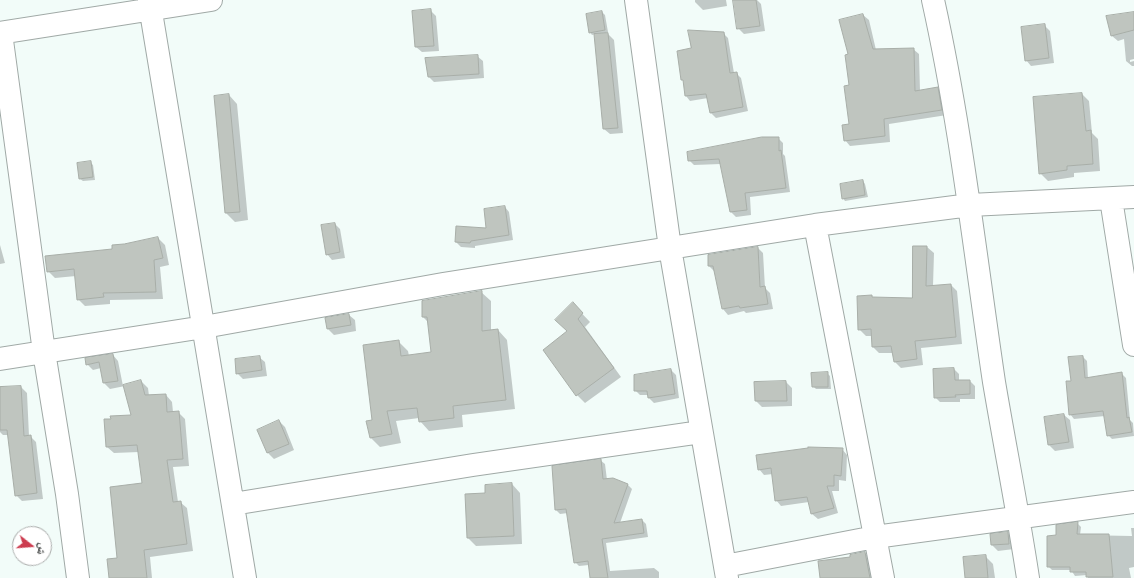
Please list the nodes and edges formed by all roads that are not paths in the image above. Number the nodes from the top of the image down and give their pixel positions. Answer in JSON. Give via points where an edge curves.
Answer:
{"nodes":[{"id":1,"x":211,"y":0,"type":"edge"},
{"id":2,"x":636,"y":0,"type":"edge"},
{"id":3,"x":933,"y":0,"type":"edge"},
{"id":4,"x":150,"y":5,"type":"edge"},
{"id":5,"x":1,"y":33,"type":"edge"},
{"id":6,"x":1134,"y":198,"type":"edge"},
{"id":7,"x":1111,"y":199,"type":"junction"},
{"id":8,"x":970,"y":205,"type":"junction"},
{"id":9,"x":815,"y":224,"type":"junction"},
{"id":10,"x":670,"y":248,"type":"junction"},
{"id":11,"x":204,"y":327,"type":"junction"},
{"id":12,"x":1134,"y":345,"type":"edge"},
{"id":13,"x":44,"y":352,"type":"junction"},
{"id":14,"x":0,"y":359,"type":"edge"},
{"id":15,"x":701,"y":432,"type":"junction"},
{"id":16,"x":1134,"y":502,"type":"edge"},
{"id":17,"x":233,"y":504,"type":"junction"},
{"id":18,"x":1019,"y":518,"type":"junction"},
{"id":19,"x":875,"y":537,"type":"junction"},
{"id":20,"x":726,"y":572,"type":"edge"},
{"id":21,"x":78,"y":578,"type":"edge"},
{"id":22,"x":246,"y":578,"type":"edge"},
{"id":23,"x":883,"y":578,"type":"edge"},
{"id":24,"x":1028,"y":578,"type":"edge"}],
"edges":[{"from":1,"to":4,"type":"street"},
{"from":2,"to":10,"type":"street"},
{"from":3,"to":8,"type":"street"},
{"from":4,"to":5,"type":"street"},
{"from":4,"to":11,"type":"street"},
{"from":5,"to":13,"type":"street"},
{"from":6,"to":7,"type":"street"},
{"from":7,"to":8,"type":"street"},
{"from":7,"to":12,"type":"street"},
{"from":8,"to":9,"type":"street"},
{"from":8,"to":18,"type":"street","via":[[995,382]]},
{"from":9,"to":10,"type":"street"},
{"from":9,"to":19,"type":"street"},
{"from":10,"to":11,"type":"street","via":[[443,284]]},
{"from":10,"to":15,"type":"street"},
{"from":11,"to":13,"type":"street"},
{"from":11,"to":17,"type":"street"},
{"from":13,"to":14,"type":"street"},
{"from":13,"to":21,"type":"street"},
{"from":15,"to":17,"type":"street","via":[[473,465]]},
{"from":15,"to":20,"type":"street"},
{"from":16,"to":18,"type":"street"},
{"from":17,"to":22,"type":"street"},
{"from":18,"to":19,"type":"street"},
{"from":18,"to":24,"type":"street"},
{"from":19,"to":20,"type":"street"},
{"from":19,"to":23,"type":"street"}]}
